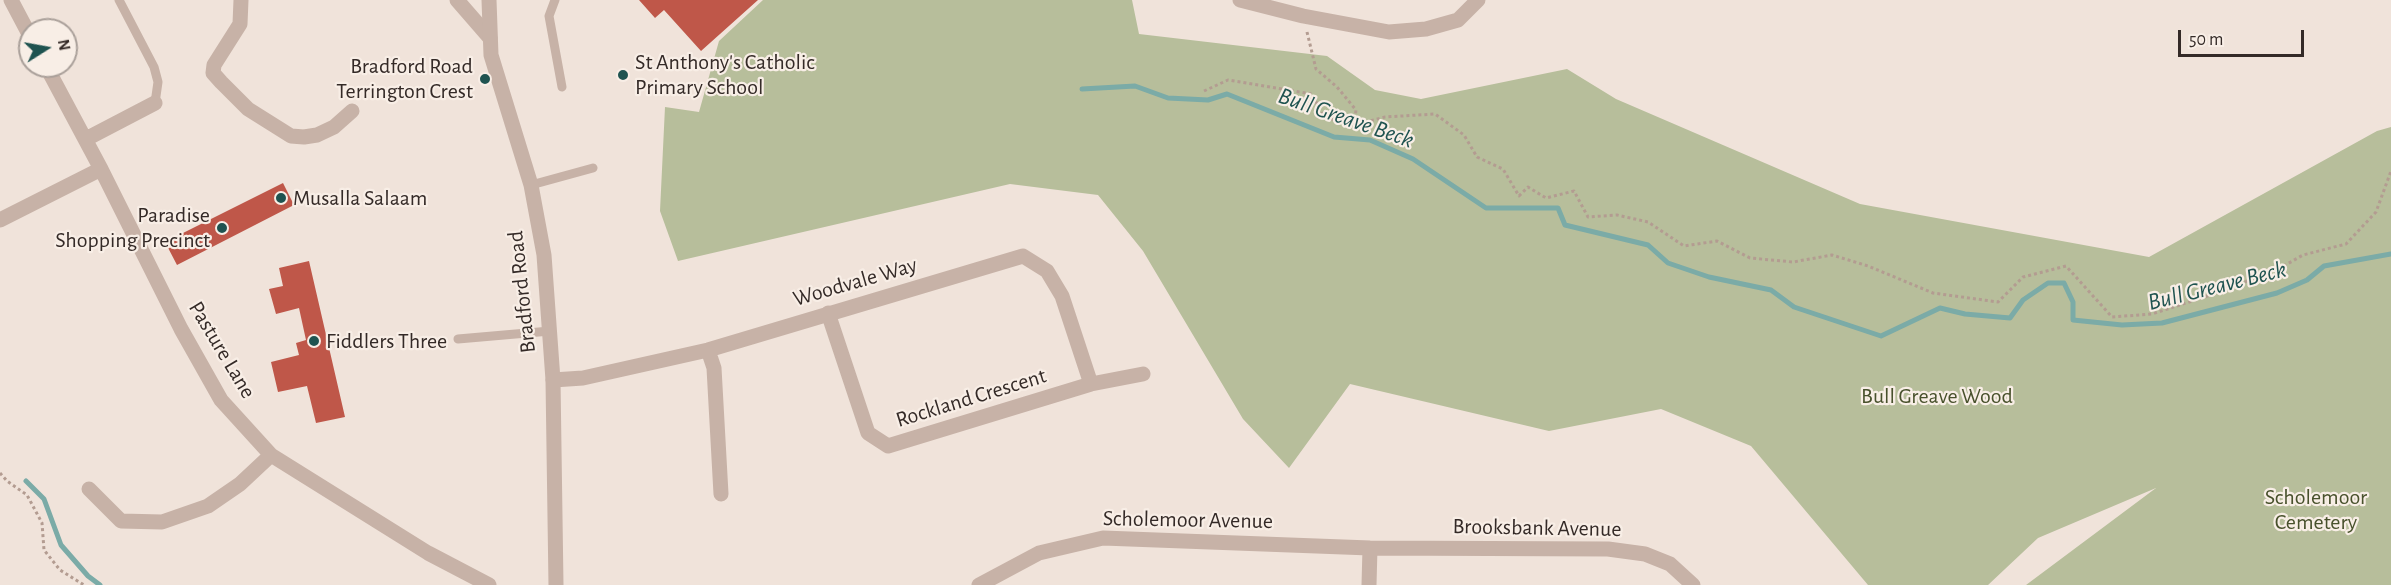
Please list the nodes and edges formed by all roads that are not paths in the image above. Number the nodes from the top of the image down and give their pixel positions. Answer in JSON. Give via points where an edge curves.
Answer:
{"nodes":[{"id":1,"x":10,"y":0,"type":"edge"},
{"id":2,"x":119,"y":0,"type":"edge"},
{"id":3,"x":241,"y":0,"type":"edge"},
{"id":4,"x":457,"y":0,"type":"edge"},
{"id":5,"x":489,"y":0,"type":"edge"},
{"id":6,"x":555,"y":0,"type":"edge"},
{"id":7,"x":1240,"y":0,"type":"edge"},
{"id":8,"x":1478,"y":0,"type":"edge"},
{"id":9,"x":20,"y":18,"type":"edge"},
{"id":10,"x":490,"y":38,"type":"junction"},
{"id":11,"x":53,"y":78,"type":"edge"},
{"id":12,"x":562,"y":87,"type":"dead end"},
{"id":13,"x":155,"y":103,"type":"joint"},
{"id":14,"x":352,"y":111,"type":"dead end"},
{"id":15,"x":86,"y":139,"type":"junction"},
{"id":16,"x":593,"y":168,"type":"dead end"},
{"id":17,"x":101,"y":169,"type":"junction"},
{"id":18,"x":531,"y":185,"type":"junction"},
{"id":19,"x":0,"y":220,"type":"edge"},
{"id":20,"x":828,"y":314,"type":"junction"},
{"id":21,"x":550,"y":331,"type":"junction"},
{"id":22,"x":458,"y":339,"type":"dead end"},
{"id":23,"x":708,"y":350,"type":"junction"},
{"id":24,"x":1143,"y":374,"type":"dead end"},
{"id":25,"x":553,"y":380,"type":"junction"},
{"id":26,"x":1091,"y":384,"type":"junction"},
{"id":27,"x":271,"y":455,"type":"junction"},
{"id":28,"x":89,"y":489,"type":"dead end"},
{"id":29,"x":721,"y":494,"type":"dead end"},
{"id":30,"x":1370,"y":548,"type":"junction"},
{"id":31,"x":489,"y":585,"type":"edge"},
{"id":32,"x":556,"y":585,"type":"edge"},
{"id":33,"x":979,"y":585,"type":"edge"},
{"id":34,"x":1369,"y":585,"type":"edge"},
{"id":35,"x":1693,"y":585,"type":"edge"}],
"edges":[{"from":1,"to":9,"type":"street"},
{"from":2,"to":13,"type":"lane","via":[[154,67],[158,82]]},
{"from":3,"to":14,"type":"street","via":[[240,24],[213,65],[213,73],[221,82],[248,109],[291,136],[317,135],[334,127]]},
{"from":4,"to":10,"type":"street"},
{"from":5,"to":10,"type":"street","name":"Bradford Road"},
{"from":6,"to":12,"type":"lane","via":[[549,16]]},
{"from":7,"to":8,"type":"street","via":[[1389,32],[1458,21]]},
{"from":10,"to":18,"type":"street","name":"Bradford Road","via":[[491,56]]},
{"from":11,"to":15,"type":"street","name":"Pasture Lane"},
{"from":13,"to":15,"type":"street"},
{"from":15,"to":17,"type":"street","name":"Pasture Lane"},
{"from":16,"to":18,"type":"lane"},
{"from":17,"to":19,"type":"street"},
{"from":17,"to":27,"type":"street","name":"Pasture Lane","via":[[180,329],[221,400]]},
{"from":18,"to":21,"type":"street","name":"Bradford Road","via":[[544,255]]},
{"from":20,"to":23,"type":"street","name":"Woodvale Way"},
{"from":20,"to":26,"type":"street","name":"Woodvale Way","via":[[1023,256],[1047,272],[1062,296]]},
{"from":20,"to":26,"type":"street","name":"Rockland Crescent","via":[[868,433],[888,446]]},
{"from":21,"to":22,"type":"lane"},
{"from":21,"to":25,"type":"street","name":"Bradford Road"},
{"from":23,"to":25,"type":"street","name":"Woodvale Way","via":[[583,378]]},
{"from":23,"to":29,"type":"street","via":[[714,368]]},
{"from":24,"to":26,"type":"street","name":"Rockland Crescent"},
{"from":25,"to":32,"type":"street","name":"Bradford Road"},
{"from":27,"to":28,"type":"street","via":[[240,484],[208,506],[162,522],[121,521]]},
{"from":27,"to":31,"type":"street","name":"Pasture Lane","via":[[428,553]]},
{"from":30,"to":33,"type":"street","name":"Scholemoor Avenue","via":[[1103,538],[1039,553]]},
{"from":30,"to":34,"type":"street"},
{"from":30,"to":35,"type":"street","name":"Brooksbank Avenue","via":[[1608,549],[1645,554],[1670,564]]}]}
